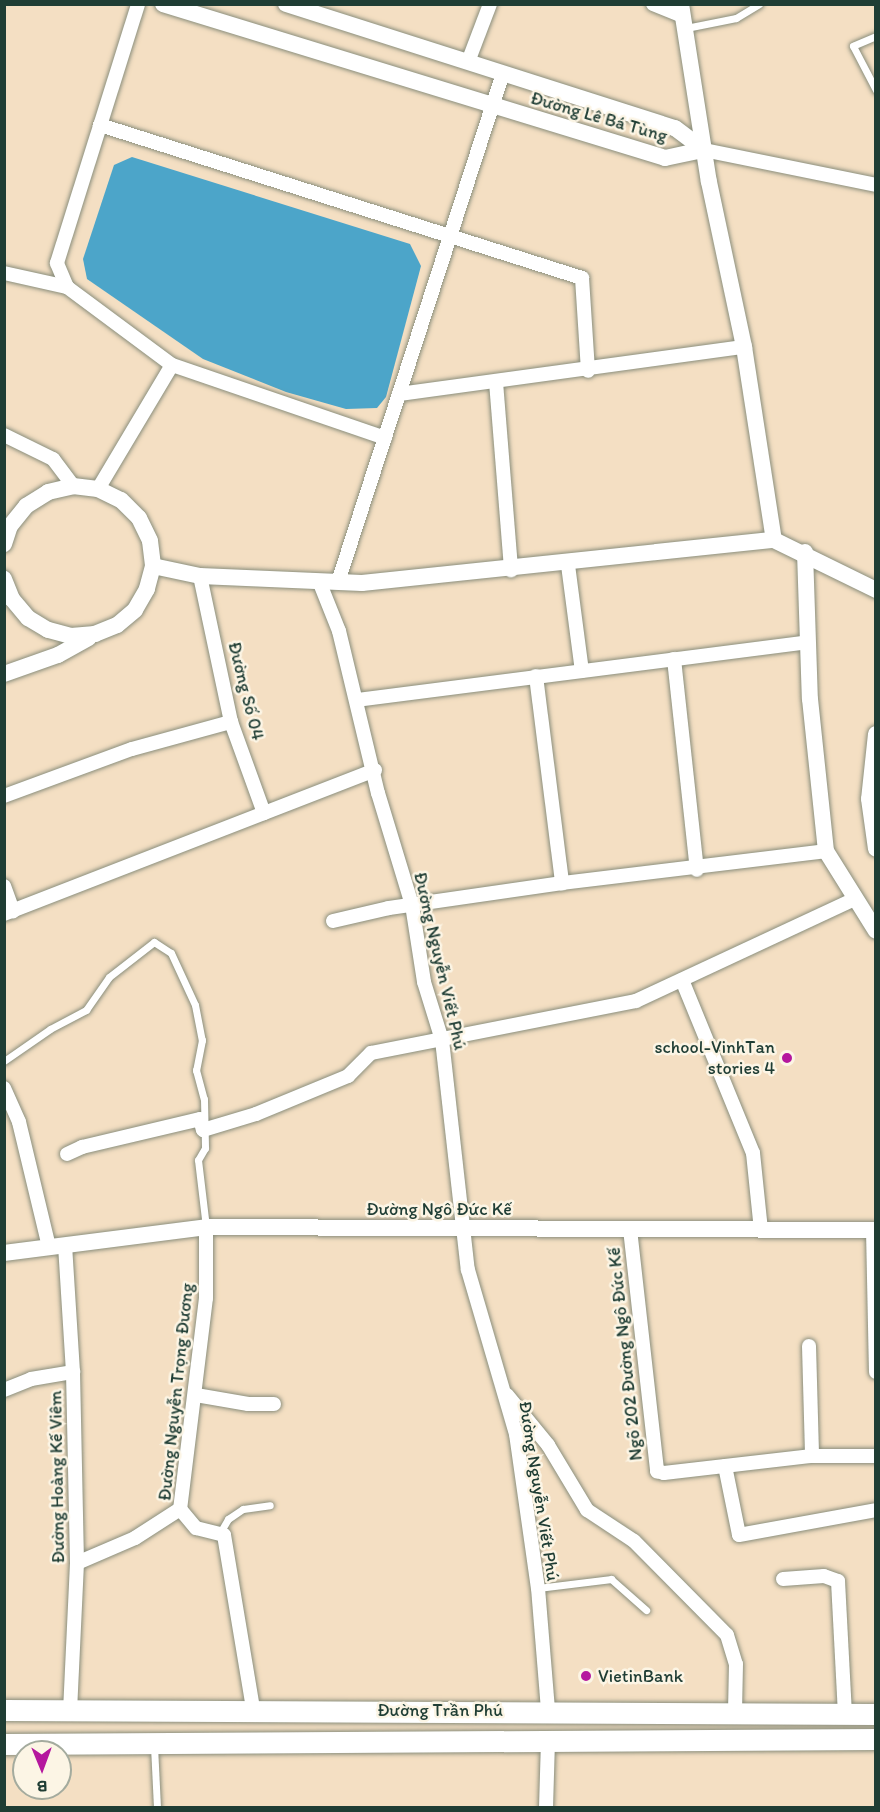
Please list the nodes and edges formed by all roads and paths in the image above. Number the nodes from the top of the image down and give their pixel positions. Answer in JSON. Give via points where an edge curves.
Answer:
{"nodes":[{"id":1,"x":138,"y":4,"type":"edge"},
{"id":2,"x":163,"y":4,"type":"edge"},
{"id":3,"x":286,"y":4,"type":"edge"},
{"id":4,"x":490,"y":4,"type":"edge"},
{"id":5,"x":653,"y":4,"type":"edge"},
{"id":6,"x":759,"y":4,"type":"edge"},
{"id":7,"x":684,"y":16,"type":"edge"},
{"id":8,"x":876,"y":36,"type":"edge"},
{"id":9,"x":468,"y":62,"type":"junction"},
{"id":10,"x":502,"y":73,"type":"junction"},
{"id":11,"x":876,"y":90,"type":"edge"},
{"id":12,"x":492,"y":107,"type":"junction"},
{"id":13,"x":100,"y":125,"type":"junction"},
{"id":14,"x":704,"y":150,"type":"junction"},
{"id":15,"x":876,"y":185,"type":"edge"},
{"id":16,"x":450,"y":236,"type":"junction"},
{"id":17,"x":4,"y":273,"type":"edge"},
{"id":18,"x":67,"y":286,"type":"junction"},
{"id":19,"x":744,"y":347,"type":"junction"},
{"id":20,"x":172,"y":365,"type":"junction"},
{"id":21,"x":588,"y":370,"type":"junction"},
{"id":22,"x":496,"y":382,"type":"junction"},
{"id":23,"x":399,"y":394,"type":"junction"},
{"id":24,"x":4,"y":435,"type":"edge"},
{"id":25,"x":385,"y":438,"type":"junction"},
{"id":26,"x":72,"y":486,"type":"junction"},
{"id":27,"x":98,"y":489,"type":"junction"},
{"id":28,"x":774,"y":540,"type":"junction"},
{"id":29,"x":4,"y":544,"type":"edge"},
{"id":30,"x":805,"y":552,"type":"junction"},
{"id":31,"x":568,"y":565,"type":"junction"},
{"id":32,"x":153,"y":566,"type":"junction"},
{"id":33,"x":511,"y":570,"type":"junction"},
{"id":34,"x":200,"y":576,"type":"junction"},
{"id":35,"x":4,"y":579,"type":"edge"},
{"id":36,"x":319,"y":581,"type":"junction"},
{"id":37,"x":338,"y":582,"type":"junction"},
{"id":38,"x":876,"y":590,"type":"edge"},
{"id":39,"x":95,"y":634,"type":"junction"},
{"id":40,"x":807,"y":642,"type":"junction"},
{"id":41,"x":674,"y":659,"type":"junction"},
{"id":42,"x":582,"y":671,"type":"junction"},
{"id":43,"x":4,"y":674,"type":"edge"},
{"id":44,"x":536,"y":676,"type":"junction"},
{"id":45,"x":357,"y":700,"type":"junction"},
{"id":46,"x":231,"y":722,"type":"junction"},
{"id":47,"x":876,"y":735,"type":"edge"},
{"id":48,"x":375,"y":770,"type":"junction"},
{"id":49,"x":4,"y":796,"type":"edge"},
{"id":50,"x":264,"y":813,"type":"junction"},
{"id":51,"x":873,"y":814,"type":"edge"},
{"id":52,"x":876,"y":849,"type":"edge"},
{"id":53,"x":826,"y":851,"type":"junction"},
{"id":54,"x":697,"y":870,"type":"junction"},
{"id":55,"x":562,"y":883,"type":"junction"},
{"id":56,"x":4,"y":886,"type":"edge"},
{"id":57,"x":855,"y":899,"type":"junction"},
{"id":58,"x":412,"y":905,"type":"junction"},
{"id":59,"x":9,"y":912,"type":"edge"},
{"id":60,"x":333,"y":921,"type":"dead end"},
{"id":61,"x":876,"y":931,"type":"edge"},
{"id":62,"x":682,"y":980,"type":"junction"},
{"id":63,"x":442,"y":1040,"type":"junction"},
{"id":64,"x":4,"y":1061,"type":"edge"},
{"id":65,"x":4,"y":1088,"type":"edge"},
{"id":66,"x":203,"y":1130,"type":"junction"},
{"id":67,"x":67,"y":1154,"type":"dead end"},
{"id":68,"x":206,"y":1227,"type":"junction"},
{"id":69,"x":462,"y":1228,"type":"junction"},
{"id":70,"x":630,"y":1229,"type":"junction"},
{"id":71,"x":874,"y":1230,"type":"edge"},
{"id":72,"x":761,"y":1231,"type":"junction"},
{"id":73,"x":57,"y":1246,"type":"junction"},
{"id":74,"x":4,"y":1253,"type":"edge"},
{"id":75,"x":809,"y":1346,"type":"dead end"},
{"id":76,"x":73,"y":1372,"type":"junction"},
{"id":77,"x":876,"y":1372,"type":"edge"},
{"id":78,"x":4,"y":1390,"type":"edge"},
{"id":79,"x":504,"y":1391,"type":"junction"},
{"id":80,"x":196,"y":1395,"type":"junction"},
{"id":81,"x":274,"y":1404,"type":"dead end"},
{"id":82,"x":812,"y":1456,"type":"junction"},
{"id":83,"x":876,"y":1456,"type":"edge"},
{"id":84,"x":725,"y":1466,"type":"junction"},
{"id":85,"x":270,"y":1505,"type":"dead end"},
{"id":86,"x":180,"y":1509,"type":"junction"},
{"id":87,"x":876,"y":1510,"type":"edge"},
{"id":88,"x":221,"y":1531,"type":"junction"},
{"id":89,"x":77,"y":1563,"type":"junction"},
{"id":90,"x":783,"y":1579,"type":"dead end"},
{"id":91,"x":538,"y":1588,"type":"junction"},
{"id":92,"x":646,"y":1610,"type":"dead end"},
{"id":93,"x":253,"y":1709,"type":"junction"},
{"id":94,"x":4,"y":1710,"type":"edge"},
{"id":95,"x":27,"y":1710,"type":"junction"},
{"id":96,"x":70,"y":1710,"type":"junction"},
{"id":97,"x":548,"y":1710,"type":"junction"},
{"id":98,"x":735,"y":1713,"type":"junction"},
{"id":99,"x":845,"y":1714,"type":"junction"},
{"id":100,"x":876,"y":1714,"type":"edge"},
{"id":101,"x":876,"y":1739,"type":"edge"},
{"id":102,"x":27,"y":1740,"type":"edge"},
{"id":103,"x":548,"y":1741,"type":"junction"},
{"id":104,"x":154,"y":1743,"type":"junction"},
{"id":105,"x":254,"y":1743,"type":"junction"},
{"id":106,"x":72,"y":1744,"type":"edge"},
{"id":107,"x":157,"y":1808,"type":"edge"},
{"id":108,"x":546,"y":1808,"type":"edge"}],
"edges":[{"from":1,"to":13,"type":"street"},
{"from":2,"to":12,"type":"street","name":"Đường Lê Bá Tùng"},
{"from":3,"to":9,"type":"street","name":"Đường Lê Bá Tùng"},
{"from":4,"to":9,"type":"street"},
{"from":5,"to":7,"type":"street"},
{"from":6,"to":7,"type":"lane","via":[[736,18]]},
{"from":7,"to":14,"type":"street"},
{"from":8,"to":11,"type":"lane","via":[[853,46]]},
{"from":9,"to":10,"type":"street","name":"Đường Lê Bá Tùng"},
{"from":10,"to":12,"type":"street"},
{"from":10,"to":14,"type":"street","name":"Đường Lê Bá Tùng","via":[[675,128]]},
{"from":12,"to":14,"type":"street","name":"Đường Lê Bá Tùng","via":[[665,158]]},
{"from":12,"to":16,"type":"street"},
{"from":13,"to":16,"type":"street"},
{"from":13,"to":18,"type":"street","via":[[57,263]]},
{"from":14,"to":15,"type":"street"},
{"from":14,"to":19,"type":"street"},
{"from":16,"to":21,"type":"street","via":[[582,278]]},
{"from":16,"to":23,"type":"street"},
{"from":17,"to":18,"type":"street"},
{"from":18,"to":20,"type":"street"},
{"from":19,"to":21,"type":"street"},
{"from":19,"to":28,"type":"street"},
{"from":20,"to":25,"type":"street"},
{"from":20,"to":27,"type":"street"},
{"from":21,"to":22,"type":"street"},
{"from":22,"to":23,"type":"street"},
{"from":22,"to":33,"type":"street"},
{"from":23,"to":25,"type":"street"},
{"from":24,"to":26,"type":"street","via":[[53,459]]},
{"from":25,"to":37,"type":"street"},
{"from":26,"to":27,"type":"street"},
{"from":26,"to":29,"type":"street","via":[[48,492],[26,506],[10,526]]},
{"from":27,"to":32,"type":"street","via":[[121,500],[139,518],[150,541]]},
{"from":28,"to":30,"type":"street"},
{"from":28,"to":31,"type":"street"},
{"from":30,"to":38,"type":"street"},
{"from":30,"to":40,"type":"street"},
{"from":31,"to":33,"type":"street"},
{"from":31,"to":42,"type":"street"},
{"from":32,"to":34,"type":"street"},
{"from":32,"to":39,"type":"street","via":[[147,589],[135,610],[117,625]]},
{"from":33,"to":37,"type":"street"},
{"from":34,"to":36,"type":"street"},
{"from":34,"to":46,"type":"street","name":"Đường Số 04"},
{"from":35,"to":39,"type":"street","via":[[12,599],[28,618],[48,630],[71,636]]},
{"from":36,"to":37,"type":"street"},
{"from":36,"to":45,"type":"street","name":"Đường Nguyễn Viết Phú","via":[[339,631]]},
{"from":39,"to":43,"type":"street","via":[[58,655]]},
{"from":40,"to":41,"type":"street"},
{"from":40,"to":53,"type":"street"},
{"from":41,"to":42,"type":"street"},
{"from":41,"to":54,"type":"street"},
{"from":42,"to":44,"type":"street"},
{"from":44,"to":45,"type":"street"},
{"from":44,"to":55,"type":"street"},
{"from":45,"to":48,"type":"street","name":"Đường Nguyễn Viết Phú"},
{"from":46,"to":49,"type":"street","via":[[132,749]]},
{"from":46,"to":50,"type":"street","name":"Đường Số 04"},
{"from":47,"to":51,"type":"street"},
{"from":48,"to":50,"type":"street"},
{"from":48,"to":58,"type":"street","name":"Đường Nguyễn Viết Phú","via":[[378,793]]},
{"from":50,"to":59,"type":"street"},
{"from":51,"to":52,"type":"street"},
{"from":53,"to":54,"type":"street"},
{"from":53,"to":57,"type":"street"},
{"from":54,"to":55,"type":"street"},
{"from":55,"to":58,"type":"street"},
{"from":56,"to":59,"type":"street"},
{"from":57,"to":61,"type":"street"},
{"from":57,"to":62,"type":"street"},
{"from":58,"to":60,"type":"street"},
{"from":58,"to":63,"type":"street","name":"Đường Nguyễn Viết Phú","via":[[424,982]]},
{"from":62,"to":63,"type":"street","via":[[636,1000]]},
{"from":62,"to":72,"type":"street","via":[[753,1153]]},
{"from":63,"to":66,"type":"street","via":[[371,1053],[348,1076],[256,1114]]},
{"from":63,"to":69,"type":"street","name":"Đường Nguyễn Viết Phú"},
{"from":64,"to":66,"type":"lane","via":[[40,1035],[86,1010],[109,977],[154,942],[171,953],[195,1005],[202,1040],[196,1070],[204,1099]]},
{"from":65,"to":73,"type":"street","name":"Đường Hoàng Kế Viêm","via":[[19,1122]]},
{"from":66,"to":67,"type":"street","via":[[200,1119]]},
{"from":66,"to":68,"type":"lane","via":[[205,1148],[198,1160]]},
{"from":68,"to":69,"type":"street","name":"Đường Ngô Đức Kế"},
{"from":68,"to":73,"type":"street","name":"Đường Ngô Đức Kế"},
{"from":68,"to":80,"type":"street","name":"Đường Nguyễn Trọng Đương","via":[[206,1298]]},
{"from":69,"to":70,"type":"street","name":"Đường Ngô Đức Kế"},
{"from":69,"to":79,"type":"street","name":"Đường Nguyễn Viết Phú","via":[[468,1270]]},
{"from":70,"to":72,"type":"street","name":"Đường Ngô Đức Kế"},
{"from":70,"to":84,"type":"street","name":"Ngõ 202 Đường Ngô Đức Kế","via":[[656,1469],[664,1473]]},
{"from":71,"to":72,"type":"street","name":"Đường Ngô Đức Kế"},
{"from":71,"to":77,"type":"street"},
{"from":73,"to":74,"type":"street","name":"Đường Ngô Đức Kế"},
{"from":73,"to":76,"type":"street","name":"Đường Hoàng Kế Viêm"},
{"from":75,"to":82,"type":"street"},
{"from":76,"to":78,"type":"street","via":[[31,1379]]},
{"from":76,"to":89,"type":"street","name":"Đường Hoàng Kế Viêm"},
{"from":79,"to":91,"type":"street","name":"Đường Nguyễn Viết Phú","via":[[516,1434]]},
{"from":79,"to":98,"type":"street","via":[[548,1445],[587,1510],[634,1540],[727,1635],[736,1664]]},
{"from":80,"to":81,"type":"street"},
{"from":80,"to":86,"type":"street","name":"Đường Nguyễn Trọng Đương"},
{"from":82,"to":83,"type":"street","name":"Ngõ 202 Đường Ngô Đức Kế"},
{"from":82,"to":84,"type":"street","name":"Ngõ 202 Đường Ngô Đức Kế"},
{"from":84,"to":87,"type":"street","via":[[739,1535]]},
{"from":85,"to":88,"type":"lane","via":[[243,1509],[228,1519]]},
{"from":86,"to":88,"type":"street","name":"Đường Nguyễn Trọng Đương","via":[[196,1528]]},
{"from":86,"to":89,"type":"street","via":[[135,1538]]},
{"from":88,"to":93,"type":"street"},
{"from":89,"to":96,"type":"street","name":"Đường Hoàng Kế Viêm"},
{"from":90,"to":99,"type":"street","via":[[824,1576],[838,1581]]},
{"from":91,"to":92,"type":"lane","via":[[611,1579]]},
{"from":91,"to":97,"type":"street","name":"Đường Nguyễn Viết Phú"},
{"from":93,"to":96,"type":"main road","name":"Đường Trần Phú"},
{"from":93,"to":97,"type":"main road","name":"Đường Trần Phú"},
{"from":93,"to":105,"type":"main road"},
{"from":94,"to":95,"type":"main road","name":"Đường Trần Phú"},
{"from":95,"to":96,"type":"main road","name":"Đường Trần Phú"},
{"from":95,"to":102,"type":"main road"},
{"from":97,"to":98,"type":"main road","name":"Đường Trần Phú"},
{"from":97,"to":103,"type":"main road"},
{"from":98,"to":99,"type":"main road","name":"Đường Trần Phú"},
{"from":99,"to":100,"type":"main road","name":"Đường Trần Phú"},
{"from":101,"to":103,"type":"main road","name":"Đường Trần Phú"},
{"from":103,"to":105,"type":"main road","name":"Đường Trần Phú"},
{"from":103,"to":108,"type":"street"},
{"from":104,"to":105,"type":"main road","name":"Đường Trần Phú"},
{"from":104,"to":106,"type":"main road","name":"Đường Trần Phú"},
{"from":104,"to":107,"type":"lane"}]}
